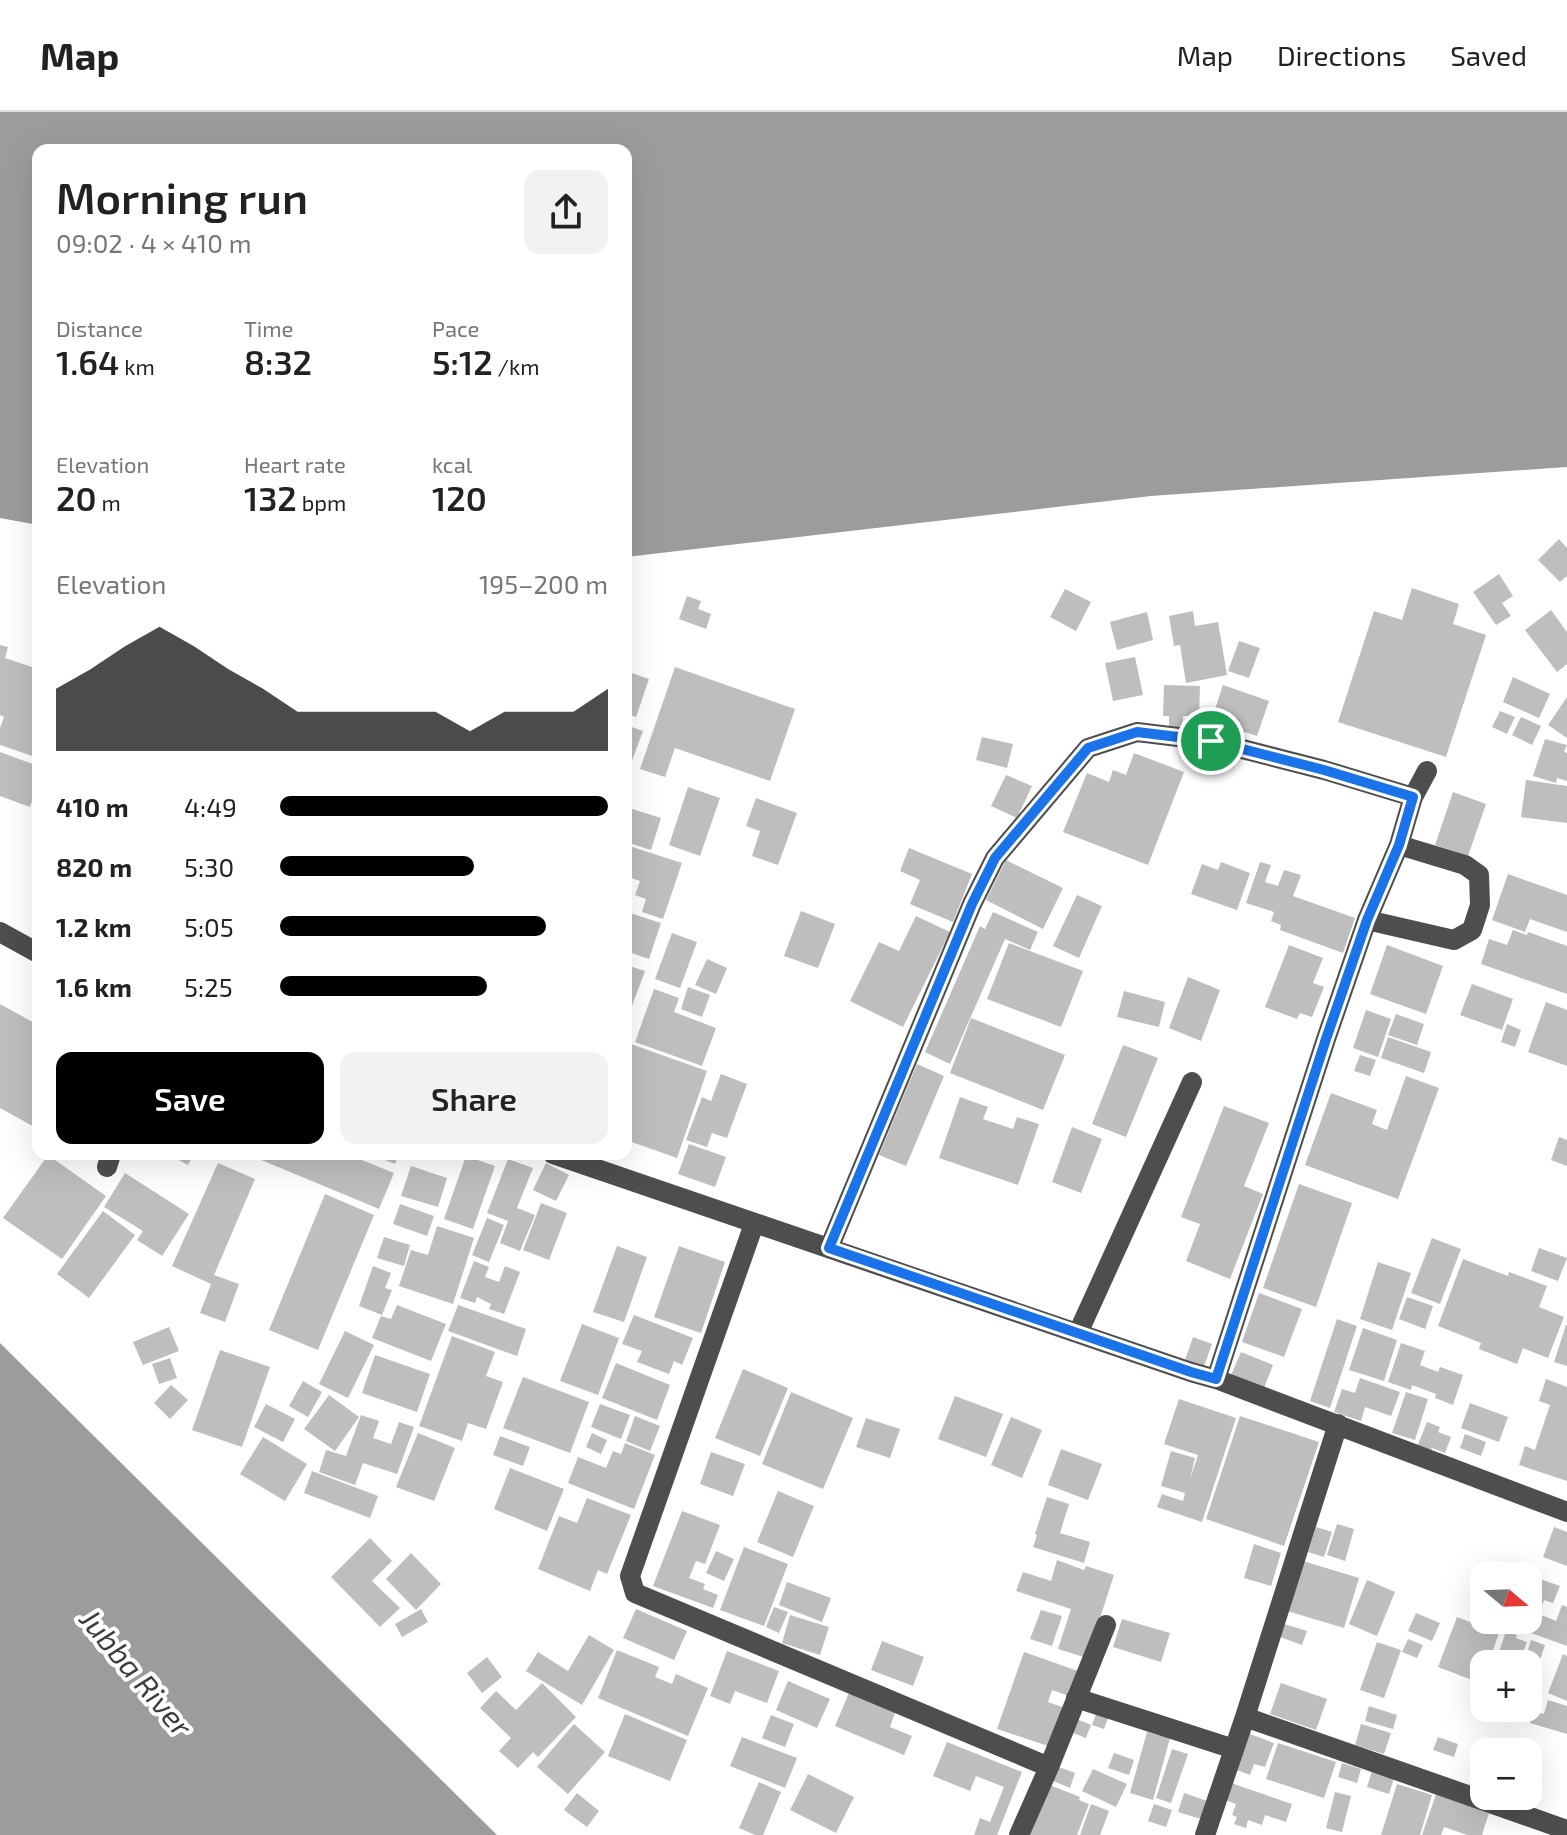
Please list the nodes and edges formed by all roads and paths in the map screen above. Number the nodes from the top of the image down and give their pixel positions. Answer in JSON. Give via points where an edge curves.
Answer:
{"nodes":[{"id":1,"x":1427,"y":771,"type":"dead end"},
{"id":2,"x":1413,"y":797,"type":"junction"},
{"id":3,"x":1399,"y":845,"type":"junction"},
{"id":4,"x":1367,"y":920,"type":"junction"},
{"id":5,"x":0,"y":932,"type":"edge"},
{"id":6,"x":32,"y":950,"type":"edge"},
{"id":7,"x":1192,"y":1082,"type":"dead end"},
{"id":8,"x":570,"y":1160,"type":"edge"},
{"id":9,"x":754,"y":1224,"type":"junction"},
{"id":10,"x":829,"y":1248,"type":"junction"},
{"id":11,"x":1078,"y":1333,"type":"junction"},
{"id":12,"x":1216,"y":1379,"type":"junction"},
{"id":13,"x":1338,"y":1424,"type":"junction"},
{"id":14,"x":1567,"y":1512,"type":"edge"},
{"id":15,"x":1106,"y":1625,"type":"dead end"},
{"id":16,"x":1076,"y":1698,"type":"junction"},
{"id":17,"x":1245,"y":1717,"type":"junction"},
{"id":18,"x":1234,"y":1749,"type":"junction"},
{"id":19,"x":1049,"y":1767,"type":"junction"},
{"id":20,"x":1567,"y":1830,"type":"edge"},
{"id":21,"x":1019,"y":1835,"type":"edge"},
{"id":22,"x":1205,"y":1835,"type":"edge"}],
"edges":[{"from":1,"to":2,"type":"street"},
{"from":2,"to":3,"type":"street"},
{"from":2,"to":10,"type":"street","via":[[1211,741],[1137,732],[1088,748],[995,858]]},
{"from":3,"to":4,"type":"street"},
{"from":3,"to":4,"type":"street","via":[[1465,865],[1479,875],[1480,905],[1472,930],[1454,940]]},
{"from":4,"to":12,"type":"street"},
{"from":5,"to":6,"type":"street"},
{"from":7,"to":11,"type":"street"},
{"from":8,"to":9,"type":"street"},
{"from":9,"to":10,"type":"street"},
{"from":9,"to":19,"type":"street","via":[[630,1576],[635,1593]]},
{"from":10,"to":11,"type":"street"},
{"from":11,"to":12,"type":"street"},
{"from":12,"to":13,"type":"street"},
{"from":13,"to":14,"type":"street"},
{"from":13,"to":17,"type":"street"},
{"from":15,"to":16,"type":"street"},
{"from":16,"to":18,"type":"street"},
{"from":16,"to":19,"type":"street"},
{"from":17,"to":18,"type":"street"},
{"from":17,"to":20,"type":"street"},
{"from":18,"to":22,"type":"street"},
{"from":19,"to":21,"type":"street"}]}
